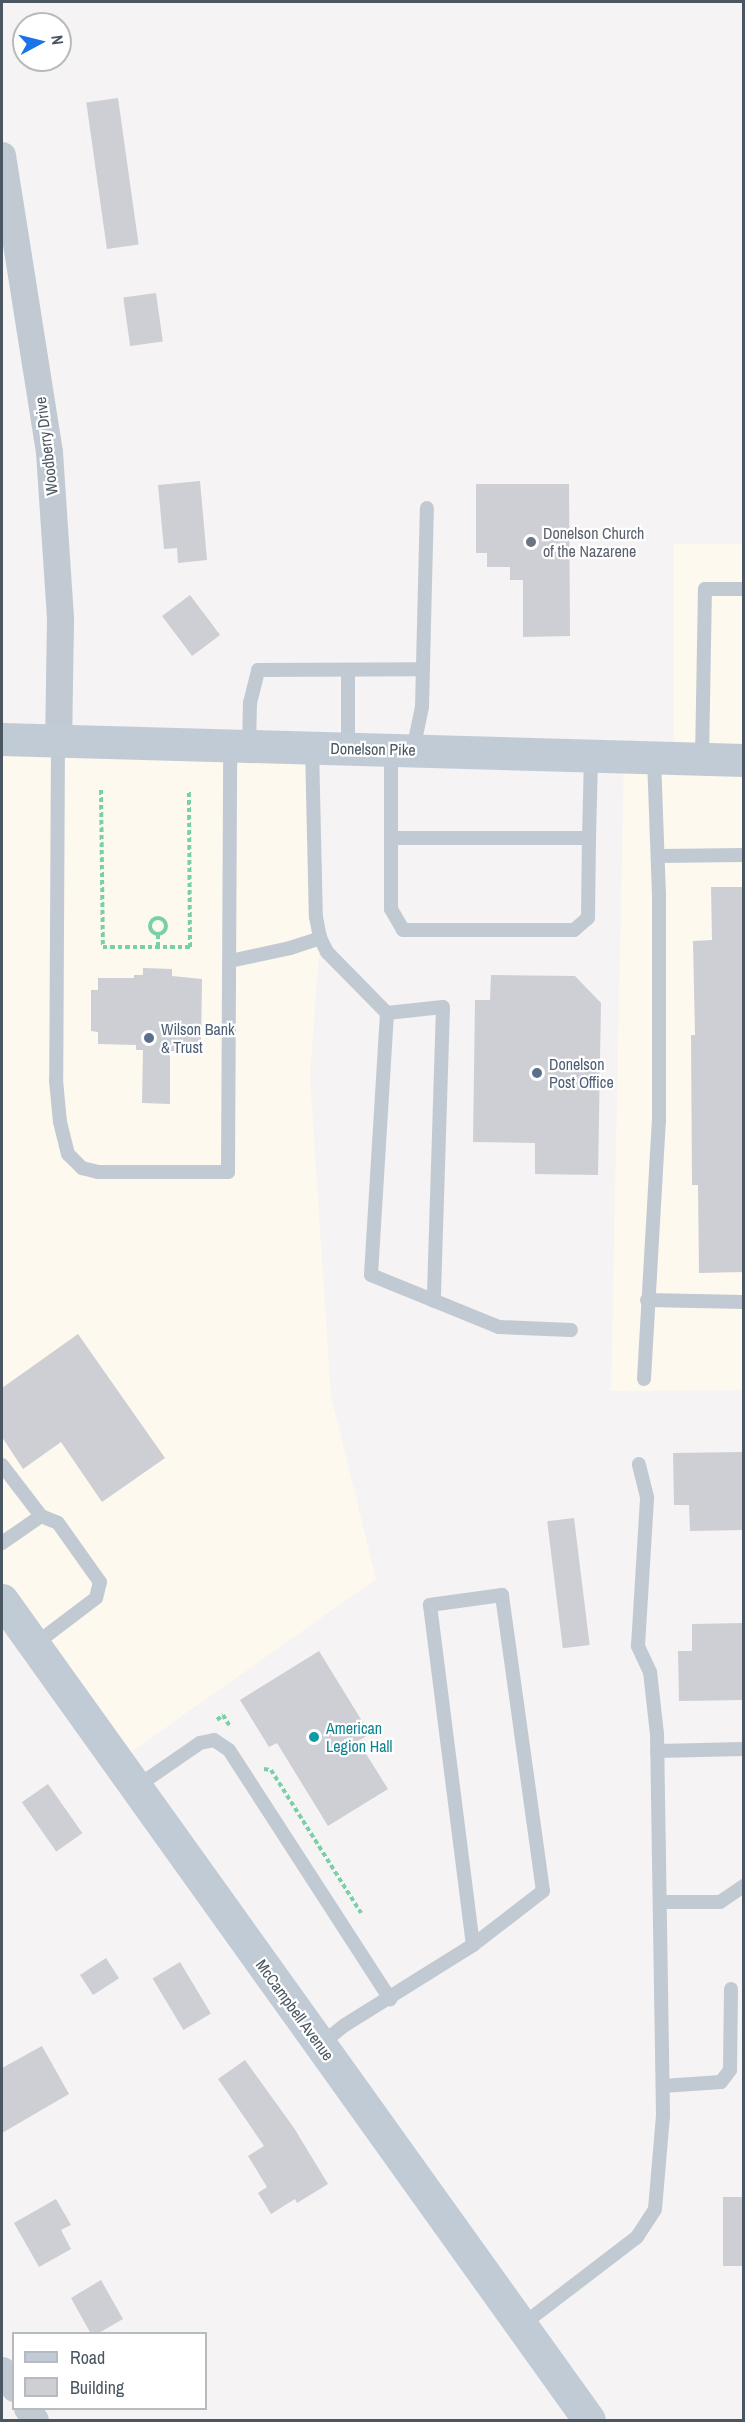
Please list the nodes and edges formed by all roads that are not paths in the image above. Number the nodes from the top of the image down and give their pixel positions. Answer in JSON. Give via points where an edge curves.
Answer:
{"nodes":[{"id":1,"x":2,"y":155,"type":"edge"},
{"id":2,"x":6,"y":212,"type":"edge"},
{"id":3,"x":427,"y":508,"type":"dead end"},
{"id":4,"x":744,"y":589,"type":"edge"},
{"id":5,"x":423,"y":669,"type":"junction"},
{"id":6,"x":348,"y":670,"type":"junction"},
{"id":7,"x":2,"y":739,"type":"edge"},
{"id":8,"x":58,"y":740,"type":"junction"},
{"id":9,"x":239,"y":745,"type":"junction"},
{"id":10,"x":312,"y":747,"type":"junction"},
{"id":11,"x":348,"y":748,"type":"junction"},
{"id":12,"x":402,"y":750,"type":"junction"},
{"id":13,"x":591,"y":756,"type":"junction"},
{"id":14,"x":654,"y":758,"type":"junction"},
{"id":15,"x":702,"y":759,"type":"junction"},
{"id":16,"x":744,"y":760,"type":"edge"},
{"id":17,"x":391,"y":838,"type":"junction"},
{"id":18,"x":590,"y":838,"type":"junction"},
{"id":19,"x":744,"y":855,"type":"edge"},
{"id":20,"x":658,"y":856,"type":"junction"},
{"id":21,"x":320,"y":938,"type":"junction"},
{"id":22,"x":230,"y":961,"type":"junction"},
{"id":23,"x":387,"y":1013,"type":"junction"},
{"id":24,"x":647,"y":1300,"type":"junction"},
{"id":25,"x":434,"y":1301,"type":"junction"},
{"id":26,"x":744,"y":1302,"type":"edge"},
{"id":27,"x":571,"y":1329,"type":"dead end"},
{"id":28,"x":644,"y":1378,"type":"dead end"},
{"id":29,"x":639,"y":1464,"type":"dead end"},
{"id":30,"x":2,"y":1465,"type":"edge"},
{"id":31,"x":41,"y":1516,"type":"junction"},
{"id":32,"x":2,"y":1543,"type":"edge"},
{"id":33,"x":2,"y":1600,"type":"edge"},
{"id":34,"x":34,"y":1645,"type":"junction"},
{"id":35,"x":744,"y":1749,"type":"edge"},
{"id":36,"x":657,"y":1751,"type":"junction"},
{"id":37,"x":136,"y":1787,"type":"junction"},
{"id":38,"x":744,"y":1886,"type":"edge"},
{"id":39,"x":660,"y":1902,"type":"junction"},
{"id":40,"x":474,"y":1945,"type":"junction"},
{"id":41,"x":731,"y":1989,"type":"dead end"},
{"id":42,"x":390,"y":1999,"type":"junction"},
{"id":43,"x":320,"y":2044,"type":"junction"},
{"id":44,"x":663,"y":2085,"type":"junction"},
{"id":45,"x":522,"y":2325,"type":"junction"},
{"id":46,"x":2,"y":2370,"type":"edge"},
{"id":47,"x":12,"y":2385,"type":"edge"},
{"id":48,"x":589,"y":2421,"type":"edge"}],
"edges":[{"from":1,"to":2,"type":"street","name":"Woodberry Drive"},
{"from":2,"to":8,"type":"street","name":"Woodberry Drive","via":[[49,452],[60,619]]},
{"from":3,"to":5,"type":"lane"},
{"from":4,"to":15,"type":"lane","via":[[705,589]]},
{"from":5,"to":6,"type":"lane"},
{"from":5,"to":12,"type":"lane","via":[[422,707]]},
{"from":6,"to":9,"type":"lane","via":[[258,670]]},
{"from":6,"to":11,"type":"lane"},
{"from":7,"to":8,"type":"street","name":"Donelson Pike"},
{"from":8,"to":9,"type":"street","name":"Donelson Pike"},
{"from":8,"to":22,"type":"lane","via":[[56,1080],[62,1140],[68,1154],[82,1168],[98,1172],[228,1172]]},
{"from":9,"to":10,"type":"street","name":"Donelson Pike"},
{"from":9,"to":22,"type":"lane"},
{"from":10,"to":11,"type":"street","name":"Donelson Pike"},
{"from":10,"to":21,"type":"lane","via":[[316,917]]},
{"from":11,"to":12,"type":"street","name":"Donelson Pike"},
{"from":12,"to":13,"type":"street","name":"Donelson Pike"},
{"from":12,"to":17,"type":"lane"},
{"from":13,"to":14,"type":"street","name":"Donelson Pike"},
{"from":13,"to":18,"type":"lane"},
{"from":14,"to":15,"type":"street","name":"Donelson Pike"},
{"from":14,"to":20,"type":"lane"},
{"from":15,"to":16,"type":"street","name":"Donelson Pike"},
{"from":17,"to":18,"type":"lane"},
{"from":17,"to":18,"type":"lane","via":[[391,909],[403,930],[574,930],[588,918]]},
{"from":19,"to":20,"type":"lane"},
{"from":20,"to":24,"type":"lane","via":[[659,1121]]},
{"from":21,"to":22,"type":"lane"},
{"from":21,"to":23,"type":"lane","via":[[327,952]]},
{"from":23,"to":25,"type":"lane","via":[[370,1275]]},
{"from":23,"to":25,"type":"lane","via":[[443,1007]]},
{"from":24,"to":26,"type":"lane"},
{"from":24,"to":28,"type":"lane"},
{"from":25,"to":27,"type":"lane","via":[[499,1327]]},
{"from":29,"to":36,"type":"lane","via":[[647,1497],[638,1646],[650,1672]]},
{"from":30,"to":31,"type":"lane"},
{"from":31,"to":32,"type":"lane"},
{"from":31,"to":34,"type":"lane","via":[[58,1523],[100,1582],[96,1598]]},
{"from":33,"to":34,"type":"street","name":"McCampbell Avenue"},
{"from":34,"to":37,"type":"street","name":"McCampbell Avenue"},
{"from":35,"to":36,"type":"lane"},
{"from":36,"to":39,"type":"lane"},
{"from":37,"to":42,"type":"lane","via":[[200,1743],[214,1740],[229,1750]]},
{"from":37,"to":43,"type":"street","name":"McCampbell Avenue"},
{"from":38,"to":39,"type":"lane","via":[[720,1902]]},
{"from":39,"to":44,"type":"lane"},
{"from":40,"to":40,"type":"lane","via":[[543,1891],[502,1595],[430,1605]]},
{"from":40,"to":42,"type":"lane"},
{"from":41,"to":44,"type":"lane","via":[[730,2070],[721,2082]]},
{"from":42,"to":43,"type":"lane"},
{"from":43,"to":45,"type":"street","name":"McCampbell Avenue"},
{"from":44,"to":45,"type":"lane","via":[[655,2209],[637,2238]]},
{"from":45,"to":48,"type":"street","name":"McCampbell Avenue"},
{"from":46,"to":47,"type":"street"}]}
